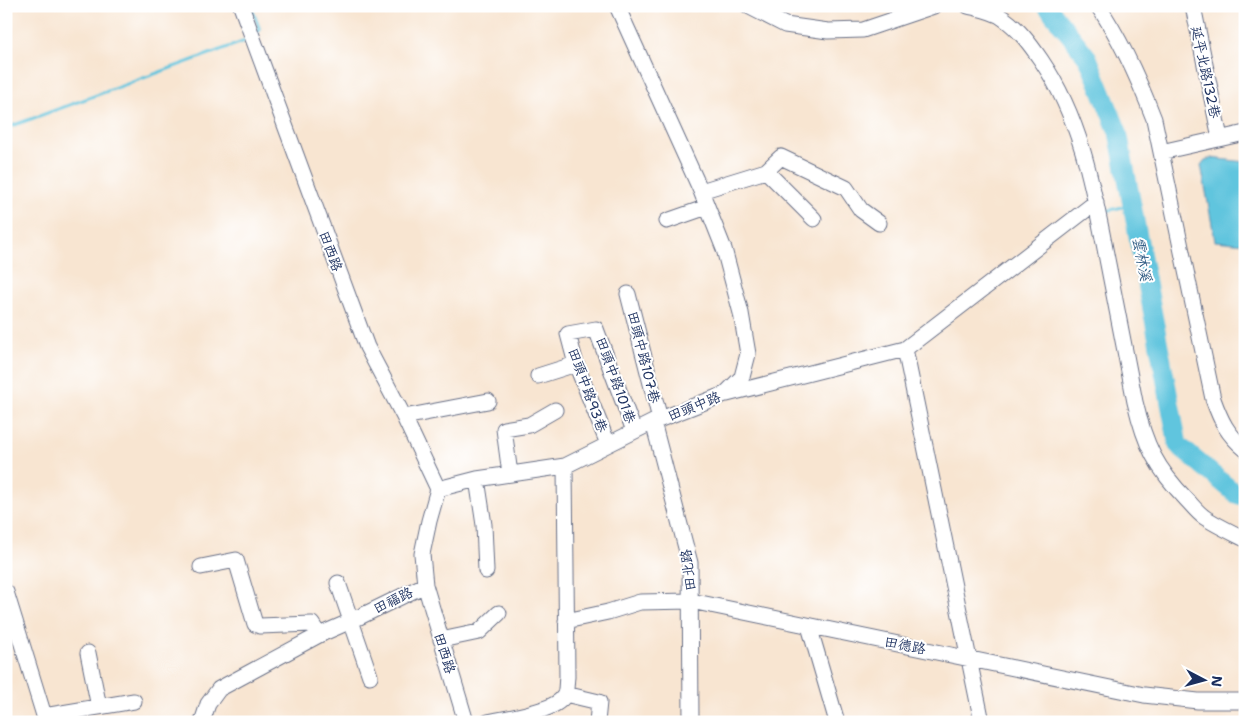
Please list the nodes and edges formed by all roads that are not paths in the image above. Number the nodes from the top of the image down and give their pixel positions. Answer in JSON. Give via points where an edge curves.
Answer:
{"nodes":[{"id":1,"x":241,"y":6,"type":"edge"},
{"id":2,"x":617,"y":6,"type":"edge"},
{"id":3,"x":748,"y":6,"type":"edge"},
{"id":4,"x":934,"y":6,"type":"edge"},
{"id":5,"x":968,"y":6,"type":"edge"},
{"id":6,"x":1098,"y":6,"type":"edge"},
{"id":7,"x":1193,"y":6,"type":"edge"},
{"id":8,"x":1245,"y":133,"type":"edge"},
{"id":9,"x":1220,"y":138,"type":"junction"},
{"id":10,"x":1161,"y":152,"type":"junction"},
{"id":11,"x":766,"y":172,"type":"junction"},
{"id":12,"x":701,"y":191,"type":"junction"},
{"id":13,"x":1096,"y":202,"type":"junction"},
{"id":14,"x":707,"y":207,"type":"junction"},
{"id":15,"x":814,"y":219,"type":"dead end"},
{"id":16,"x":667,"y":221,"type":"dead end"},
{"id":17,"x":879,"y":223,"type":"dead end"},
{"id":18,"x":628,"y":294,"type":"dead end"},
{"id":19,"x":568,"y":334,"type":"joint"},
{"id":20,"x":905,"y":349,"type":"junction"},
{"id":21,"x":576,"y":364,"type":"junction"},
{"id":22,"x":538,"y":376,"type":"dead end"},
{"id":23,"x":725,"y":394,"type":"junction"},
{"id":24,"x":488,"y":401,"type":"dead end"},
{"id":25,"x":555,"y":410,"type":"dead end"},
{"id":26,"x":404,"y":417,"type":"junction"},
{"id":27,"x":657,"y":420,"type":"junction"},
{"id":28,"x":634,"y":432,"type":"junction"},
{"id":29,"x":608,"y":444,"type":"junction"},
{"id":30,"x":1245,"y":449,"type":"edge"},
{"id":31,"x":565,"y":466,"type":"junction"},
{"id":32,"x":510,"y":474,"type":"junction"},
{"id":33,"x":477,"y":479,"type":"junction"},
{"id":34,"x":438,"y":488,"type":"junction"},
{"id":35,"x":1245,"y":539,"type":"edge"},
{"id":36,"x":201,"y":567,"type":"dead end"},
{"id":37,"x":486,"y":571,"type":"dead end"},
{"id":38,"x":338,"y":583,"type":"dead end"},
{"id":39,"x":425,"y":585,"type":"junction"},
{"id":40,"x":6,"y":592,"type":"edge"},
{"id":41,"x":691,"y":601,"type":"junction"},
{"id":42,"x":499,"y":614,"type":"dead end"},
{"id":43,"x":351,"y":621,"type":"junction"},
{"id":44,"x":566,"y":621,"type":"junction"},
{"id":45,"x":810,"y":626,"type":"junction"},
{"id":46,"x":319,"y":635,"type":"junction"},
{"id":47,"x":441,"y":640,"type":"junction"},
{"id":48,"x":88,"y":653,"type":"dead end"},
{"id":49,"x":968,"y":658,"type":"junction"},
{"id":50,"x":370,"y":676,"type":"dead end"},
{"id":51,"x":565,"y":694,"type":"junction"},
{"id":52,"x":1245,"y":700,"type":"edge"},
{"id":53,"x":134,"y":701,"type":"dead end"},
{"id":54,"x":99,"y":706,"type":"junction"},
{"id":55,"x":45,"y":719,"type":"edge"},
{"id":56,"x":202,"y":722,"type":"edge"},
{"id":57,"x":466,"y":722,"type":"edge"},
{"id":58,"x":488,"y":722,"type":"edge"},
{"id":59,"x":597,"y":722,"type":"edge"},
{"id":60,"x":691,"y":722,"type":"edge"},
{"id":61,"x":837,"y":722,"type":"edge"},
{"id":62,"x":982,"y":722,"type":"edge"}],
"edges":[{"from":1,"to":26,"type":"street","name":"田西路","via":[[367,347]]},
{"from":2,"to":12,"type":"street","name":"田頭中路"},
{"from":3,"to":4,"type":"street","via":[[785,25],[828,31],[863,30]]},
{"from":5,"to":13,"type":"street","via":[[1003,18],[1026,38],[1051,75],[1072,117]]},
{"from":6,"to":10,"type":"street","via":[[1141,84],[1154,119]]},
{"from":7,"to":9,"type":"street","name":"延平北路132巷"},
{"from":8,"to":9,"type":"street"},
{"from":9,"to":10,"type":"street"},
{"from":10,"to":30,"type":"street","via":[[1213,400],[1221,422]]},
{"from":11,"to":12,"type":"street"},
{"from":11,"to":15,"type":"street"},
{"from":11,"to":17,"type":"street","via":[[781,157],[846,188],[861,210]]},
{"from":12,"to":14,"type":"street","name":"田頭中路"},
{"from":13,"to":20,"type":"street"},
{"from":13,"to":35,"type":"street","via":[[1135,402],[1150,450],[1173,486],[1203,516]]},
{"from":14,"to":16,"type":"street"},
{"from":14,"to":23,"type":"street","name":"田頭中路","via":[[724,248],[748,354],[742,377]]},
{"from":18,"to":27,"type":"street","name":"田頭中路107巷"},
{"from":19,"to":21,"type":"street","name":"田頭中路93巷"},
{"from":19,"to":28,"type":"street","name":"田頭中路101巷","via":[[596,328]]},
{"from":20,"to":23,"type":"street"},
{"from":20,"to":49,"type":"street"},
{"from":21,"to":22,"type":"street"},
{"from":21,"to":29,"type":"street","name":"田頭中路93巷"},
{"from":23,"to":27,"type":"street","name":"田頭中路"},
{"from":24,"to":26,"type":"street"},
{"from":25,"to":32,"type":"street","via":[[529,425],[504,429]]},
{"from":26,"to":34,"type":"street","name":"田西路"},
{"from":27,"to":28,"type":"street","name":"田頭中路"},
{"from":27,"to":41,"type":"street","name":"田北路","via":[[690,563]]},
{"from":28,"to":29,"type":"street","name":"田頭中路"},
{"from":29,"to":31,"type":"street","name":"田頭中路"},
{"from":31,"to":32,"type":"street"},
{"from":31,"to":44,"type":"street"},
{"from":32,"to":33,"type":"street"},
{"from":33,"to":34,"type":"street"},
{"from":33,"to":37,"type":"street"},
{"from":34,"to":39,"type":"street","name":"田福路","via":[[422,554]]},
{"from":36,"to":46,"type":"street","via":[[236,560],[255,624],[312,624]]},
{"from":38,"to":43,"type":"street"},
{"from":39,"to":43,"type":"street","name":"田福路"},
{"from":39,"to":47,"type":"street","name":"田西路"},
{"from":40,"to":55,"type":"street"},
{"from":41,"to":44,"type":"street","name":"田德路","via":[[640,602]]},
{"from":41,"to":45,"type":"street","name":"田德路"},
{"from":41,"to":60,"type":"street","name":"田北路"},
{"from":42,"to":47,"type":"street","via":[[479,632]]},
{"from":43,"to":46,"type":"street","name":"田福路"},
{"from":43,"to":50,"type":"street"},
{"from":44,"to":51,"type":"street"},
{"from":45,"to":49,"type":"street","name":"田德路"},
{"from":45,"to":61,"type":"street"},
{"from":46,"to":56,"type":"street","name":"田福路","via":[[219,689],[208,704]]},
{"from":47,"to":57,"type":"street","name":"田西路"},
{"from":48,"to":54,"type":"street"},
{"from":49,"to":52,"type":"street","name":"田德路","via":[[1144,696],[1198,701]]},
{"from":49,"to":62,"type":"street"},
{"from":51,"to":58,"type":"street","via":[[545,709]]},
{"from":51,"to":59,"type":"street","via":[[599,702]]},
{"from":53,"to":54,"type":"street"},
{"from":54,"to":55,"type":"street"}]}
